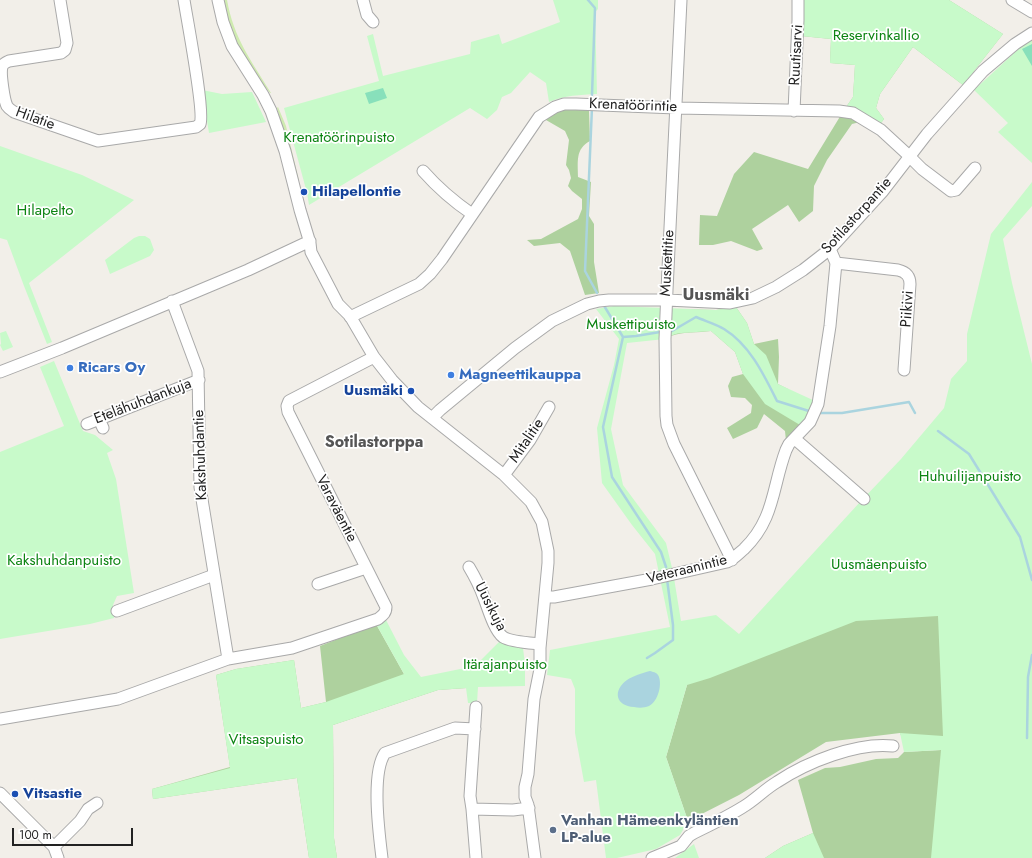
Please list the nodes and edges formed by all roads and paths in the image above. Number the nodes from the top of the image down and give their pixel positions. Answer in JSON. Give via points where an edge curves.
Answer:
{"nodes":[{"id":1,"x":60,"y":0,"type":"edge"},
{"id":2,"x":184,"y":0,"type":"edge"},
{"id":3,"x":218,"y":0,"type":"edge"},
{"id":4,"x":363,"y":0,"type":"edge"},
{"id":5,"x":681,"y":0,"type":"edge"},
{"id":6,"x":798,"y":0,"type":"edge"},
{"id":7,"x":1012,"y":0,"type":"edge"},
{"id":8,"x":1032,"y":12,"type":"edge"},
{"id":9,"x":373,"y":22,"type":"dead end"},
{"id":10,"x":1032,"y":33,"type":"edge"},
{"id":11,"x":676,"y":108,"type":"junction"},
{"id":12,"x":794,"y":111,"type":"junction"},
{"id":13,"x":909,"y":156,"type":"junction"},
{"id":14,"x":975,"y":168,"type":"dead end"},
{"id":15,"x":423,"y":171,"type":"dead end"},
{"id":16,"x":472,"y":214,"type":"junction"},
{"id":17,"x":310,"y":242,"type":"junction"},
{"id":18,"x":830,"y":250,"type":"junction"},
{"id":19,"x":836,"y":262,"type":"junction"},
{"id":20,"x":667,"y":300,"type":"junction"},
{"id":21,"x":172,"y":301,"type":"junction"},
{"id":22,"x":350,"y":316,"type":"junction"},
{"id":23,"x":374,"y":358,"type":"junction"},
{"id":24,"x":904,"y":370,"type":"dead end"},
{"id":25,"x":0,"y":372,"type":"edge"},
{"id":26,"x":199,"y":380,"type":"junction"},
{"id":27,"x":549,"y":407,"type":"dead end"},
{"id":28,"x":432,"y":418,"type":"junction"},
{"id":29,"x":87,"y":424,"type":"dead end"},
{"id":30,"x":795,"y":439,"type":"junction"},
{"id":31,"x":504,"y":475,"type":"junction"},
{"id":32,"x":864,"y":499,"type":"dead end"},
{"id":33,"x":732,"y":560,"type":"junction"},
{"id":34,"x":469,"y":567,"type":"dead end"},
{"id":35,"x":366,"y":568,"type":"junction"},
{"id":36,"x":214,"y":575,"type":"junction"},
{"id":37,"x":318,"y":584,"type":"dead end"},
{"id":38,"x":545,"y":597,"type":"junction"},
{"id":39,"x":123,"y":605,"type":"dead end"},
{"id":40,"x":540,"y":646,"type":"junction"},
{"id":41,"x":228,"y":659,"type":"junction"},
{"id":42,"x":476,"y":706,"type":"dead end"},
{"id":43,"x":0,"y":719,"type":"edge"},
{"id":44,"x":475,"y":729,"type":"junction"},
{"id":45,"x":893,"y":746,"type":"dead end"},
{"id":46,"x":0,"y":792,"type":"edge"},
{"id":47,"x":97,"y":802,"type":"dead end"},
{"id":48,"x":528,"y":807,"type":"junction"},
{"id":49,"x":472,"y":809,"type":"junction"},
{"id":50,"x":54,"y":847,"type":"junction"},
{"id":51,"x":58,"y":858,"type":"edge"},
{"id":52,"x":382,"y":858,"type":"edge"},
{"id":53,"x":476,"y":858,"type":"edge"},
{"id":54,"x":535,"y":858,"type":"edge"},
{"id":55,"x":652,"y":858,"type":"edge"}],
"edges":[{"from":1,"to":2,"type":"street","name":"Hilatie","via":[[67,44],[65,50],[61,53],[9,60],[4,64],[2,74],[6,104],[14,112],[98,141],[196,127],[201,122]]},
{"from":3,"to":17,"type":"street","via":[[232,46],[271,111],[285,151]]},
{"from":4,"to":9,"type":"street","via":[[367,15]]},
{"from":5,"to":11,"type":"street","name":"Muskettitie"},
{"from":6,"to":12,"type":"street","name":"Ruutisarvi"},
{"from":7,"to":8,"type":"street"},
{"from":10,"to":13,"type":"street","name":"Sotilastorpantie","via":[[983,71]]},
{"from":11,"to":12,"type":"street","name":"Krenatöörintie"},
{"from":11,"to":16,"type":"street","name":"Krenatöörintie","via":[[600,104],[564,104],[555,107],[539,117]]},
{"from":11,"to":20,"type":"street","name":"Muskettitie"},
{"from":12,"to":13,"type":"street","name":"Krenatöörintie","via":[[853,113],[881,130]]},
{"from":13,"to":14,"type":"street","name":"Krenatöörintie","via":[[951,191],[956,190]]},
{"from":13,"to":18,"type":"street","name":"Sotilastorpantie","via":[[883,191]]},
{"from":15,"to":16,"type":"street","via":[[438,189]]},
{"from":16,"to":22,"type":"street","name":"Krenatöörintie","via":[[442,259],[425,279]]},
{"from":17,"to":21,"type":"street"},
{"from":17,"to":22,"type":"street","via":[[311,252],[338,304]]},
{"from":18,"to":19,"type":"street"},
{"from":18,"to":20,"type":"street","name":"Sotilastorpantie","via":[[776,287],[753,298],[730,303]]},
{"from":19,"to":24,"type":"street","name":"Piikivi","via":[[904,271],[908,275],[910,284]]},
{"from":19,"to":30,"type":"street","name":"Veteraanintie","via":[[830,326],[817,409],[810,422]]},
{"from":20,"to":28,"type":"street","name":"Sotilastorpantie","via":[[605,300],[573,310],[552,321],[515,348]]},
{"from":20,"to":33,"type":"street","name":"Muskettitie","via":[[667,425]]},
{"from":21,"to":25,"type":"street"},
{"from":21,"to":26,"type":"street","name":"Kakshuhdantie"},
{"from":22,"to":23,"type":"street"},
{"from":23,"to":28,"type":"street","via":[[406,396]]},
{"from":23,"to":35,"type":"street","name":"Varaväentie","via":[[289,401],[287,406]]},
{"from":26,"to":29,"type":"street","name":"Etelähuhdankuja","via":[[101,424]]},
{"from":26,"to":36,"type":"street","name":"Kakshuhdantie","via":[[200,488]]},
{"from":27,"to":31,"type":"street","name":"Mitalitie","via":[[530,440]]},
{"from":28,"to":31,"type":"street"},
{"from":30,"to":32,"type":"street"},
{"from":30,"to":33,"type":"street","name":"Veteraanintie","via":[[789,444],[784,456],[765,522],[751,542]]},
{"from":31,"to":38,"type":"street","via":[[531,502],[542,522],[548,551]]},
{"from":33,"to":38,"type":"street","name":"Veteraanintie","via":[[652,579]]},
{"from":34,"to":40,"type":"street","name":"Uusikuja","via":[[493,621],[503,637]]},
{"from":35,"to":37,"type":"street"},
{"from":35,"to":41,"type":"street","name":"Varaväentie","via":[[386,607],[386,612],[382,616],[292,648]]},
{"from":36,"to":39,"type":"street"},
{"from":36,"to":41,"type":"street","name":"Kakshuhdantie"},
{"from":38,"to":40,"type":"street"},
{"from":40,"to":48,"type":"street","via":[[533,668],[534,699],[528,774],[524,787]]},
{"from":41,"to":43,"type":"street","via":[[118,699]]},
{"from":42,"to":44,"type":"street"},
{"from":44,"to":49,"type":"street","via":[[470,796]]},
{"from":44,"to":52,"type":"street","via":[[455,728],[385,753],[380,762],[377,802]]},
{"from":45,"to":55,"type":"street","via":[[860,748],[813,763],[776,782],[742,808],[689,836],[681,846]]},
{"from":46,"to":50,"type":"street"},
{"from":47,"to":50,"type":"street"},
{"from":48,"to":49,"type":"street","via":[[513,810]]},
{"from":48,"to":54,"type":"street"},
{"from":49,"to":53,"type":"street"},
{"from":50,"to":51,"type":"street"}]}
